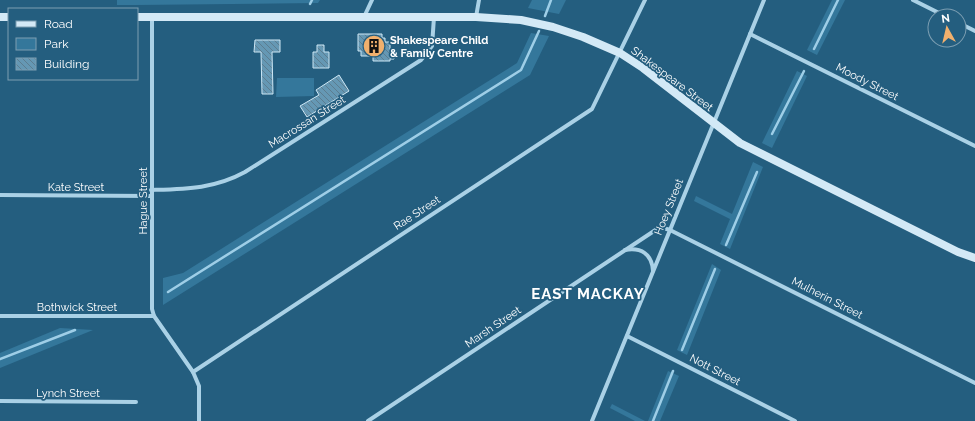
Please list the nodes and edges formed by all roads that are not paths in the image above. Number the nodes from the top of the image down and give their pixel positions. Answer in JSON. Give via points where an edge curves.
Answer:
{"nodes":[{"id":1,"x":372,"y":0,"type":"edge"},
{"id":2,"x":479,"y":0,"type":"edge"},
{"id":3,"x":645,"y":0,"type":"edge"},
{"id":4,"x":764,"y":0,"type":"edge"},
{"id":5,"x":913,"y":0,"type":"edge"},
{"id":6,"x":929,"y":8,"type":"edge"},
{"id":7,"x":138,"y":17,"type":"edge"},
{"id":8,"x":152,"y":17,"type":"junction"},
{"id":9,"x":364,"y":17,"type":"junction"},
{"id":10,"x":434,"y":17,"type":"junction"},
{"id":11,"x":476,"y":17,"type":"junction"},
{"id":12,"x":750,"y":34,"type":"junction"},
{"id":13,"x":620,"y":53,"type":"junction"},
{"id":14,"x":713,"y":123,"type":"junction"},
{"id":15,"x":975,"y":146,"type":"edge"},
{"id":16,"x":152,"y":190,"type":"junction"},
{"id":17,"x":0,"y":196,"type":"edge"},
{"id":18,"x":151,"y":196,"type":"junction"},
{"id":19,"x":670,"y":230,"type":"junction"},
{"id":20,"x":622,"y":252,"type":"junction"},
{"id":21,"x":975,"y":258,"type":"edge"},
{"id":22,"x":653,"y":271,"type":"junction"},
{"id":23,"x":0,"y":316,"type":"edge"},
{"id":24,"x":154,"y":316,"type":"junction"},
{"id":25,"x":627,"y":336,"type":"junction"},
{"id":26,"x":193,"y":372,"type":"junction"},
{"id":27,"x":975,"y":383,"type":"edge"},
{"id":28,"x":0,"y":401,"type":"edge"},
{"id":29,"x":136,"y":402,"type":"dead end"},
{"id":30,"x":199,"y":421,"type":"edge"},
{"id":31,"x":368,"y":421,"type":"edge"},
{"id":32,"x":592,"y":421,"type":"edge"},
{"id":33,"x":795,"y":421,"type":"edge"}],
"edges":[{"from":1,"to":9,"type":"street"},
{"from":2,"to":11,"type":"street"},
{"from":3,"to":13,"type":"street","name":"Rae Street"},
{"from":4,"to":12,"type":"street","name":"Hoey Street"},
{"from":5,"to":6,"type":"street"},
{"from":7,"to":8,"type":"street","name":"Shakespeare Street"},
{"from":8,"to":9,"type":"street","name":"Shakespeare Street"},
{"from":8,"to":16,"type":"street","name":"Hague Street"},
{"from":9,"to":10,"type":"street","name":"Shakespeare Street"},
{"from":10,"to":11,"type":"street","name":"Shakespeare Street"},
{"from":10,"to":16,"type":"street","name":"Macrossan Street","via":[[432,46],[421,60],[245,172],[224,183],[201,188]]},
{"from":11,"to":13,"type":"street","name":"Shakespeare Street","via":[[507,18],[553,26]]},
{"from":12,"to":14,"type":"street","name":"Hoey Street"},
{"from":12,"to":15,"type":"street","name":"Moody Street"},
{"from":13,"to":14,"type":"street","name":"Shakespeare Street","via":[[644,68]]},
{"from":13,"to":26,"type":"street","name":"Rae Street","via":[[592,109]]},
{"from":14,"to":19,"type":"street","name":"Hoey Street"},
{"from":14,"to":21,"type":"street","name":"Shakespeare Street","via":[[740,143],[952,249]]},
{"from":16,"to":18,"type":"street","name":"Hague Street"},
{"from":17,"to":18,"type":"street","name":"Kate Street"},
{"from":18,"to":24,"type":"street","name":"Hague Street"},
{"from":19,"to":20,"type":"street","name":"Marsh Street","via":[[657,228]]},
{"from":19,"to":22,"type":"street","name":"Hoey Street"},
{"from":19,"to":27,"type":"street","name":"Mulherin Street"},
{"from":20,"to":22,"type":"street","via":[[633,249],[645,252]]},
{"from":20,"to":31,"type":"street","name":"Marsh Street"},
{"from":22,"to":25,"type":"street","name":"Hoey Street"},
{"from":23,"to":24,"type":"street","name":"Bothwick Street"},
{"from":24,"to":26,"type":"street","name":"Hague Street"},
{"from":25,"to":32,"type":"street","name":"Hoey Street"},
{"from":25,"to":33,"type":"street","name":"Nott Street"},
{"from":26,"to":30,"type":"street","via":[[199,386]]},
{"from":28,"to":29,"type":"street","name":"Lynch Street"}]}
